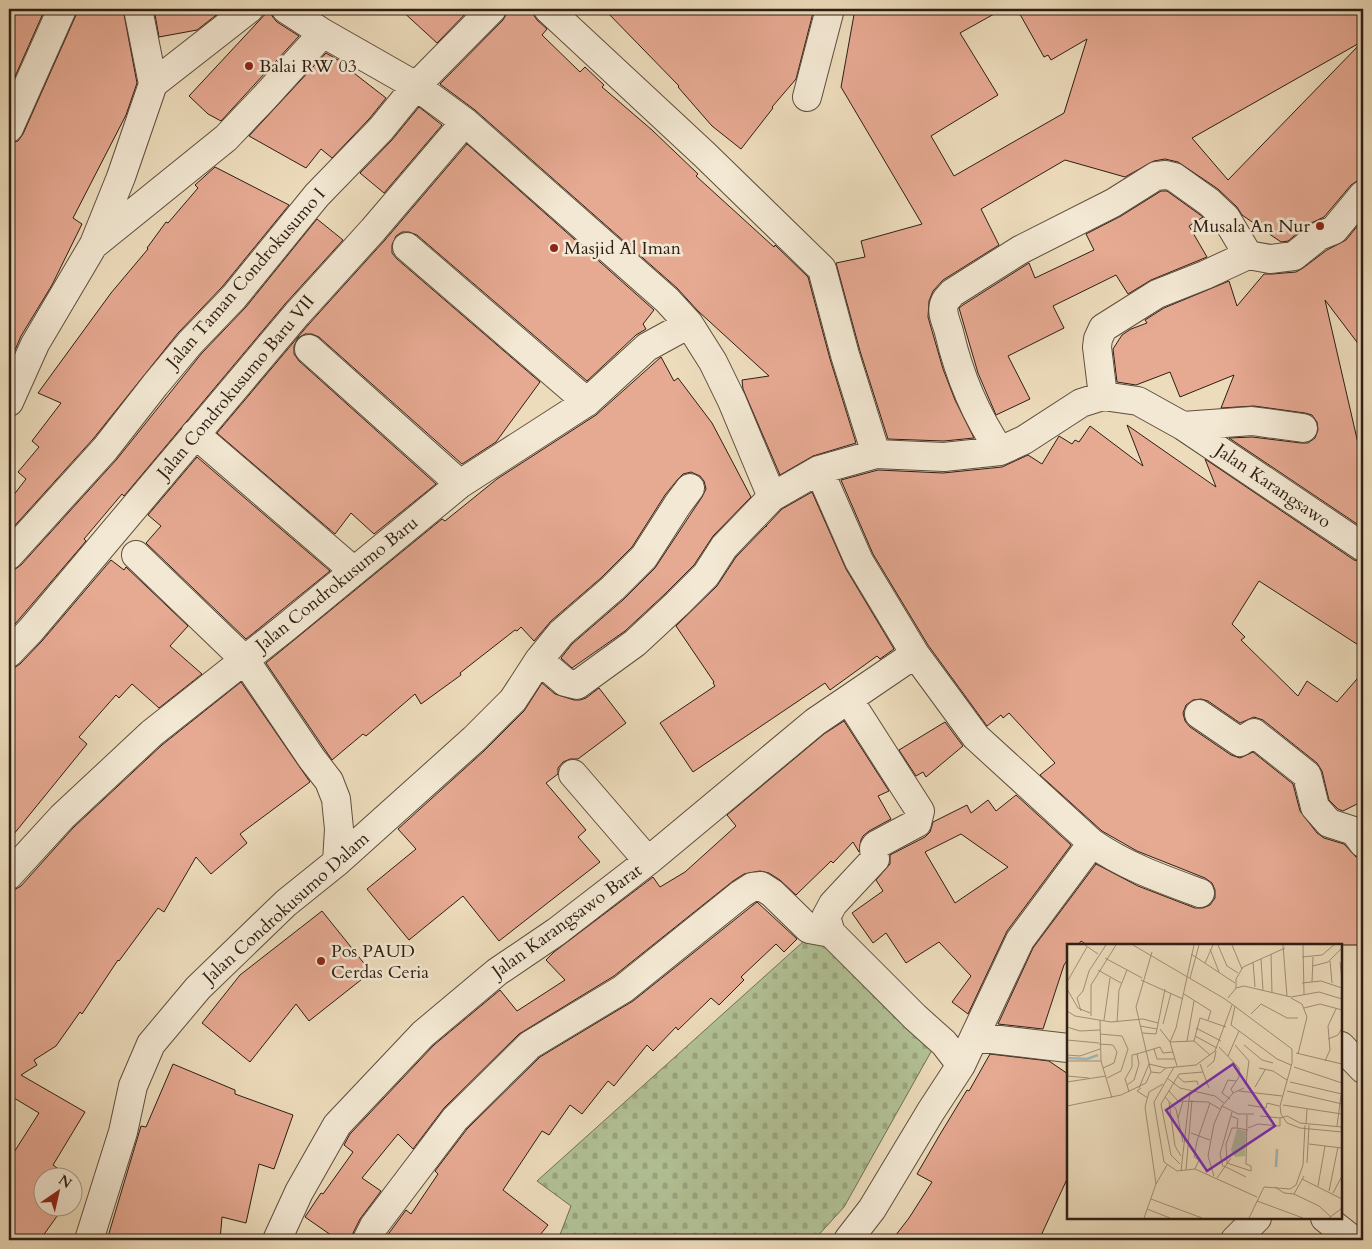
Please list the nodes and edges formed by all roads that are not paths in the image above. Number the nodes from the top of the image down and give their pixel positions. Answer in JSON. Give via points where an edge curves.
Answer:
{"nodes":[{"id":1,"x":62,"y":9,"type":"edge"},
{"id":2,"x":138,"y":9,"type":"edge"},
{"id":3,"x":249,"y":9,"type":"edge"},
{"id":4,"x":286,"y":9,"type":"edge"},
{"id":5,"x":492,"y":9,"type":"edge"},
{"id":6,"x":548,"y":9,"type":"edge"},
{"id":7,"x":830,"y":9,"type":"edge"},
{"id":8,"x":322,"y":33,"type":"junction"},
{"id":9,"x":153,"y":84,"type":"junction"},
{"id":10,"x":416,"y":86,"type":"junction"},
{"id":11,"x":807,"y":97,"type":"dead end"},
{"id":12,"x":465,"y":122,"type":"junction"},
{"id":13,"x":9,"y":128,"type":"edge"},
{"id":14,"x":1363,"y":195,"type":"edge"},
{"id":15,"x":94,"y":244,"type":"junction"},
{"id":16,"x":408,"y":247,"type":"dead end"},
{"id":17,"x":1248,"y":255,"type":"junction"},
{"id":18,"x":690,"y":324,"type":"junction"},
{"id":19,"x":309,"y":349,"type":"dead end"},
{"id":20,"x":1103,"y":396,"type":"junction"},
{"id":21,"x":9,"y":402,"type":"edge"},
{"id":22,"x":587,"y":402,"type":"junction"},
{"id":23,"x":1183,"y":426,"type":"junction"},
{"id":24,"x":1303,"y":428,"type":"dead end"},
{"id":25,"x":196,"y":434,"type":"junction"},
{"id":26,"x":1000,"y":451,"type":"junction"},
{"id":27,"x":876,"y":454,"type":"junction"},
{"id":28,"x":819,"y":470,"type":"junction"},
{"id":29,"x":460,"y":484,"type":"junction"},
{"id":30,"x":690,"y":488,"type":"dead end"},
{"id":31,"x":772,"y":496,"type":"junction"},
{"id":32,"x":1363,"y":547,"type":"edge"},
{"id":33,"x":9,"y":555,"type":"edge"},
{"id":34,"x":136,"y":555,"type":"dead end"},
{"id":35,"x":354,"y":571,"type":"junction"},
{"id":36,"x":9,"y":653,"type":"edge"},
{"id":37,"x":915,"y":654,"type":"junction"},
{"id":38,"x":245,"y":660,"type":"junction"},
{"id":39,"x":539,"y":660,"type":"junction"},
{"id":40,"x":849,"y":700,"type":"junction"},
{"id":41,"x":1199,"y":714,"type":"dead end"},
{"id":42,"x":573,"y":774,"type":"dead end"},
{"id":43,"x":1092,"y":843,"type":"junction"},
{"id":44,"x":1363,"y":843,"type":"edge"},
{"id":45,"x":648,"y":861,"type":"junction"},
{"id":46,"x":337,"y":862,"type":"junction"},
{"id":47,"x":9,"y":875,"type":"edge"},
{"id":48,"x":1200,"y":893,"type":"dead end"},
{"id":49,"x":831,"y":933,"type":"junction"},
{"id":50,"x":975,"y":1037,"type":"junction"},
{"id":51,"x":1342,"y":1047,"type":"edge"},
{"id":52,"x":1067,"y":1048,"type":"edge"},
{"id":53,"x":962,"y":1065,"type":"junction"},
{"id":54,"x":1363,"y":1068,"type":"edge"},
{"id":55,"x":1256,"y":1219,"type":"edge"},
{"id":56,"x":1326,"y":1219,"type":"edge"},
{"id":57,"x":89,"y":1240,"type":"edge"},
{"id":58,"x":277,"y":1240,"type":"edge"},
{"id":59,"x":367,"y":1240,"type":"edge"},
{"id":60,"x":848,"y":1240,"type":"edge"},
{"id":61,"x":1236,"y":1240,"type":"edge"},
{"id":62,"x":1353,"y":1240,"type":"edge"}],
"edges":[{"from":1,"to":13,"type":"street"},
{"from":2,"to":9,"type":"street"},
{"from":3,"to":9,"type":"street"},
{"from":4,"to":8,"type":"street"},
{"from":5,"to":10,"type":"street","name":"Jalan Taman Condrokusumo I"},
{"from":6,"to":27,"type":"street","via":[[822,269]]},
{"from":7,"to":11,"type":"street"},
{"from":8,"to":10,"type":"street"},
{"from":8,"to":15,"type":"street","via":[[226,138]]},
{"from":9,"to":15,"type":"street"},
{"from":10,"to":12,"type":"street"},
{"from":10,"to":33,"type":"street","name":"Jalan Taman Condrokusumo I","via":[[317,195],[234,297],[190,343],[105,449]]},
{"from":12,"to":18,"type":"street"},
{"from":12,"to":25,"type":"street","name":"Jalan Condrokusumo Baru VII"},
{"from":14,"to":17,"type":"street","via":[[1334,230],[1319,236],[1294,256],[1270,259]]},
{"from":15,"to":21,"type":"street","via":[[35,344]]},
{"from":16,"to":22,"type":"street"},
{"from":17,"to":20,"type":"street","via":[[1157,294],[1103,328],[1097,347]]},
{"from":17,"to":26,"type":"street","via":[[1226,218],[1209,202],[1174,177],[1156,176],[1113,203],[1020,250],[952,293],[944,303],[952,349],[973,407]]},
{"from":18,"to":22,"type":"street","name":"Jalan Condrokusumo Baru","via":[[648,347]]},
{"from":18,"to":31,"type":"street","via":[[732,401]]},
{"from":19,"to":29,"type":"street"},
{"from":20,"to":23,"type":"street","name":"Jalan Karangsawo","via":[[1138,401]]},
{"from":20,"to":26,"type":"street","via":[[1081,403],[1024,440]]},
{"from":22,"to":29,"type":"street","name":"Jalan Condrokusumo Baru"},
{"from":23,"to":24,"type":"street","via":[[1252,421]]},
{"from":23,"to":32,"type":"street","name":"Jalan Karangsawo"},
{"from":25,"to":35,"type":"street"},
{"from":25,"to":36,"type":"street","name":"Jalan Condrokusumo Baru VII"},
{"from":26,"to":27,"type":"street","via":[[944,457]]},
{"from":27,"to":28,"type":"street"},
{"from":28,"to":31,"type":"street"},
{"from":28,"to":37,"type":"street","via":[[859,561]]},
{"from":29,"to":35,"type":"street","name":"Jalan Condrokusumo Baru"},
{"from":30,"to":39,"type":"street","name":"Jalan Condrokusumo Dalam","via":[[644,558],[561,633]]},
{"from":31,"to":39,"type":"street","via":[[677,604],[635,643],[577,685],[565,682]]},
{"from":34,"to":38,"type":"street"},
{"from":35,"to":38,"type":"street","name":"Jalan Condrokusumo Baru"},
{"from":37,"to":40,"type":"street","name":"Jalan Karangsawo Barat"},
{"from":37,"to":43,"type":"street","via":[[976,737]]},
{"from":38,"to":46,"type":"street","via":[[329,781],[336,799],[339,829]]},
{"from":38,"to":47,"type":"street","name":"Jalan Condrokusumo Baru","via":[[152,733],[62,818]]},
{"from":39,"to":46,"type":"street","name":"Jalan Condrokusumo Dalam","via":[[513,700]]},
{"from":40,"to":45,"type":"street","name":"Jalan Karangsawo Barat","via":[[815,722]]},
{"from":40,"to":49,"type":"street","via":[[920,811],[917,823],[876,845],[875,859],[833,904],[826,917]]},
{"from":41,"to":44,"type":"street","via":[[1240,742],[1254,733],[1307,775],[1315,807],[1329,823],[1354,831]]},
{"from":42,"to":45,"type":"street"},
{"from":43,"to":48,"type":"street","via":[[1137,869]]},
{"from":43,"to":50,"type":"street","via":[[1020,940]]},
{"from":45,"to":58,"type":"street","name":"Jalan Karangsawo Barat","via":[[556,932],[497,972],[423,1034],[337,1125],[299,1192]]},
{"from":46,"to":57,"type":"street","name":"Jalan Condrokusumo Dalam","via":[[286,903],[198,988],[151,1044],[133,1086],[123,1132]]},
{"from":49,"to":53,"type":"street","via":[[944,1043]]},
{"from":49,"to":59,"type":"street","via":[[809,929],[772,893],[761,886],[752,887],[623,989],[530,1045],[455,1119],[374,1226]]},
{"from":50,"to":52,"type":"street"},
{"from":50,"to":53,"type":"street"},
{"from":51,"to":54,"type":"street"},
{"from":53,"to":60,"type":"street","via":[[872,1209]]},
{"from":55,"to":61,"type":"street"},
{"from":56,"to":62,"type":"street"}]}
